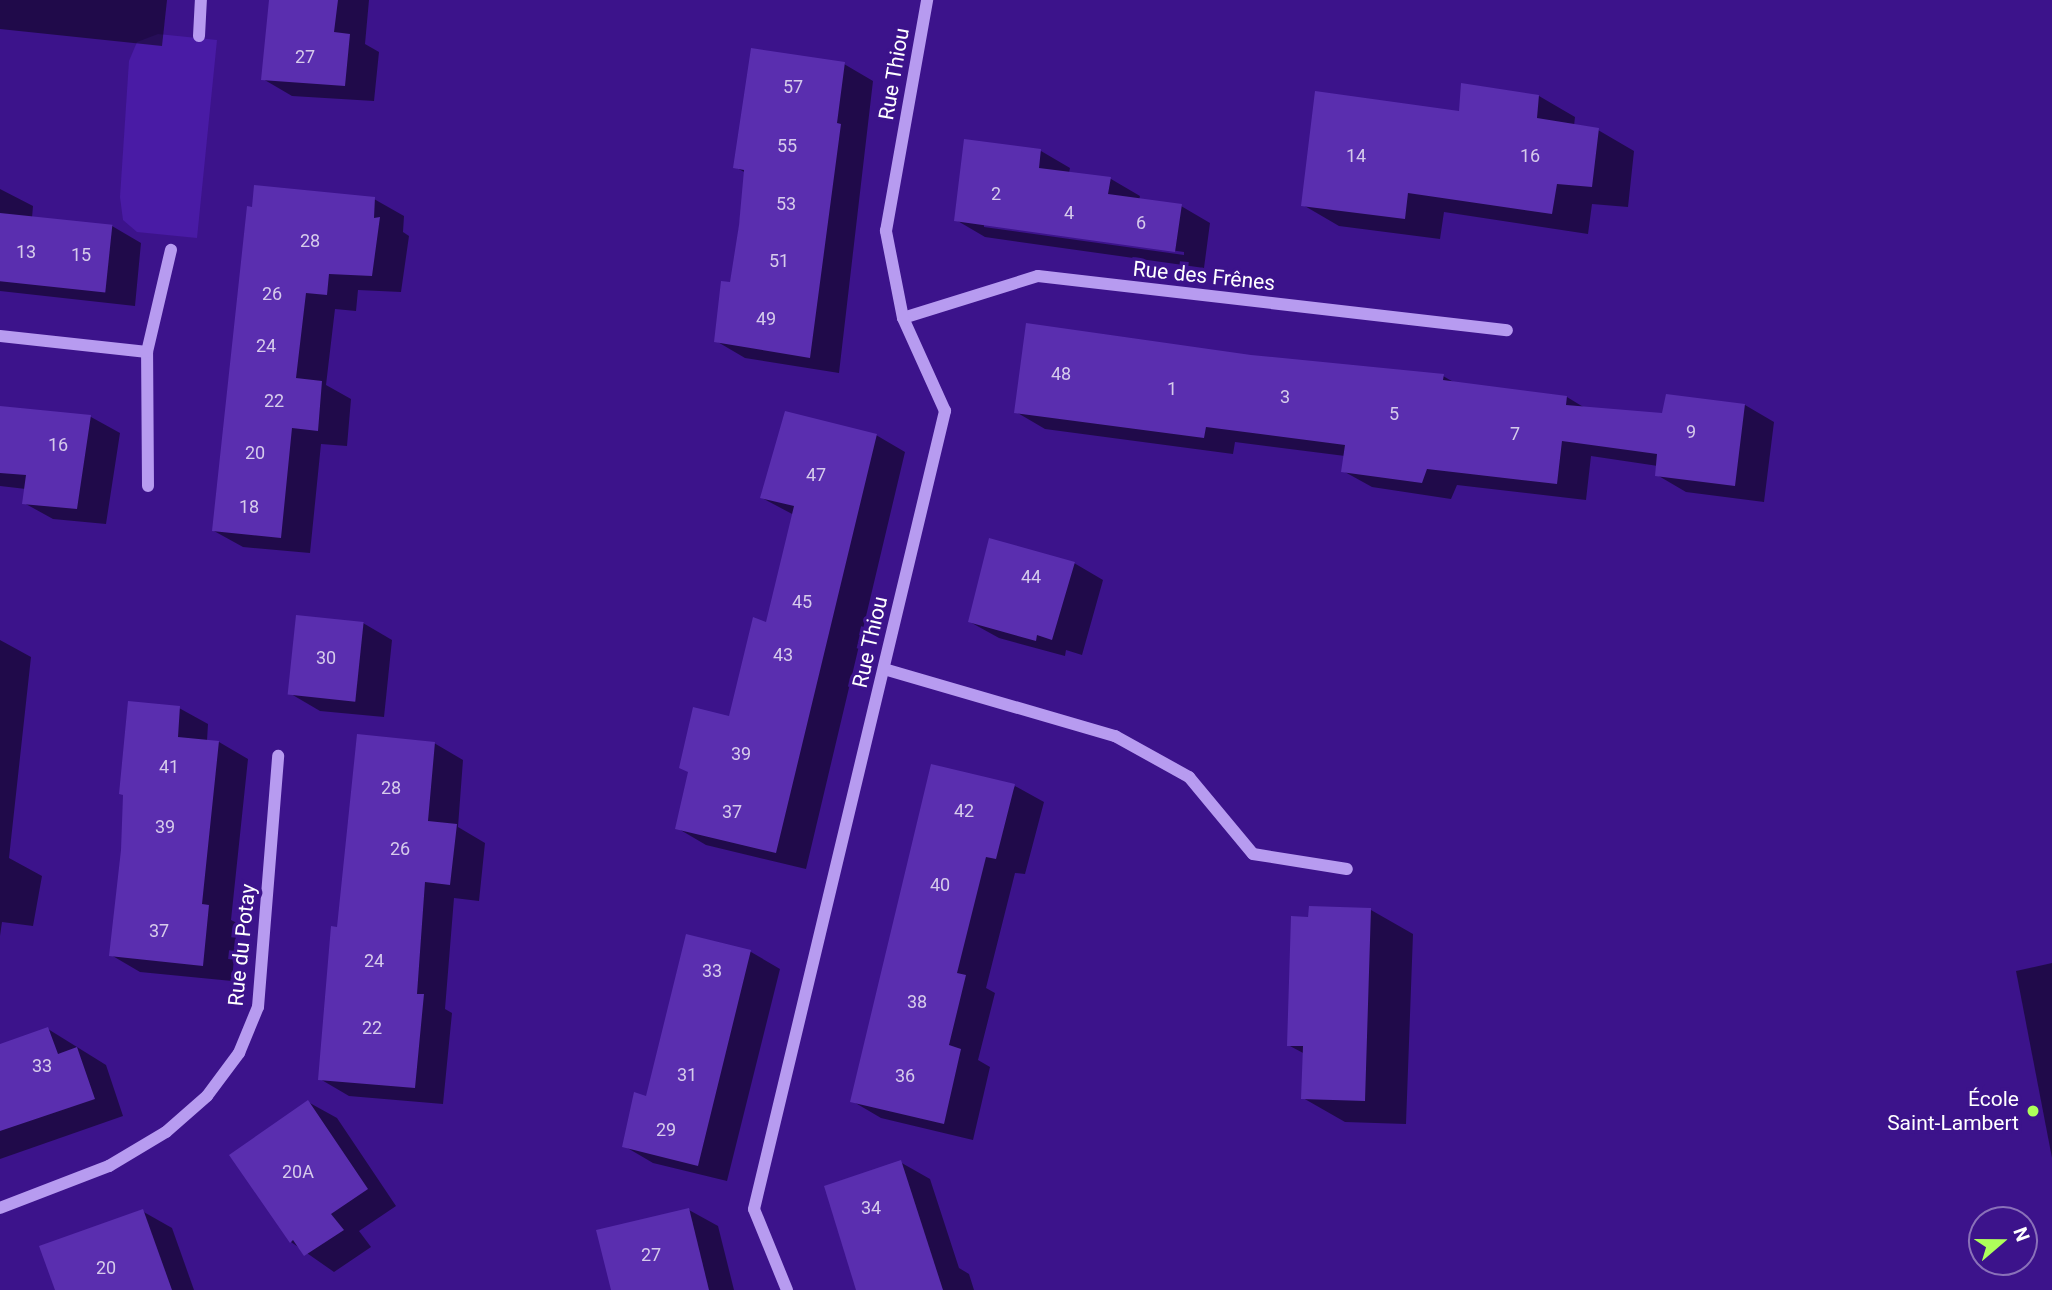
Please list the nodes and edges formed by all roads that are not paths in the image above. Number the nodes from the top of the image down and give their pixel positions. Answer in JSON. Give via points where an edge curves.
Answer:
{"nodes":[{"id":1,"x":201,"y":0,"type":"edge"},
{"id":2,"x":927,"y":0,"type":"edge"},
{"id":3,"x":199,"y":36,"type":"dead end"},
{"id":4,"x":171,"y":250,"type":"dead end"},
{"id":5,"x":903,"y":318,"type":"junction"},
{"id":6,"x":1507,"y":330,"type":"dead end"},
{"id":7,"x":0,"y":336,"type":"edge"},
{"id":8,"x":146,"y":352,"type":"junction"},
{"id":9,"x":148,"y":486,"type":"dead end"},
{"id":10,"x":884,"y":669,"type":"junction"},
{"id":11,"x":278,"y":757,"type":"dead end"},
{"id":12,"x":1347,"y":869,"type":"dead end"},
{"id":13,"x":0,"y":1208,"type":"edge"},
{"id":14,"x":787,"y":1290,"type":"edge"}],
"edges":[{"from":1,"to":3,"type":"street"},
{"from":2,"to":5,"type":"street","name":"Rue Thiou","via":[[886,231]]},
{"from":4,"to":8,"type":"street"},
{"from":5,"to":6,"type":"street","name":"Rue des Frênes","via":[[1038,276]]},
{"from":5,"to":10,"type":"street","name":"Rue Thiou","via":[[945,411]]},
{"from":7,"to":8,"type":"street"},
{"from":8,"to":9,"type":"street"},
{"from":10,"to":12,"type":"street","via":[[1115,736],[1189,777],[1253,854]]},
{"from":10,"to":14,"type":"street","name":"Rue Thiou","via":[[754,1209]]},
{"from":11,"to":13,"type":"street","name":"Rue du Potay","via":[[258,1007],[239,1053],[207,1096],[166,1132],[109,1166]]}]}
